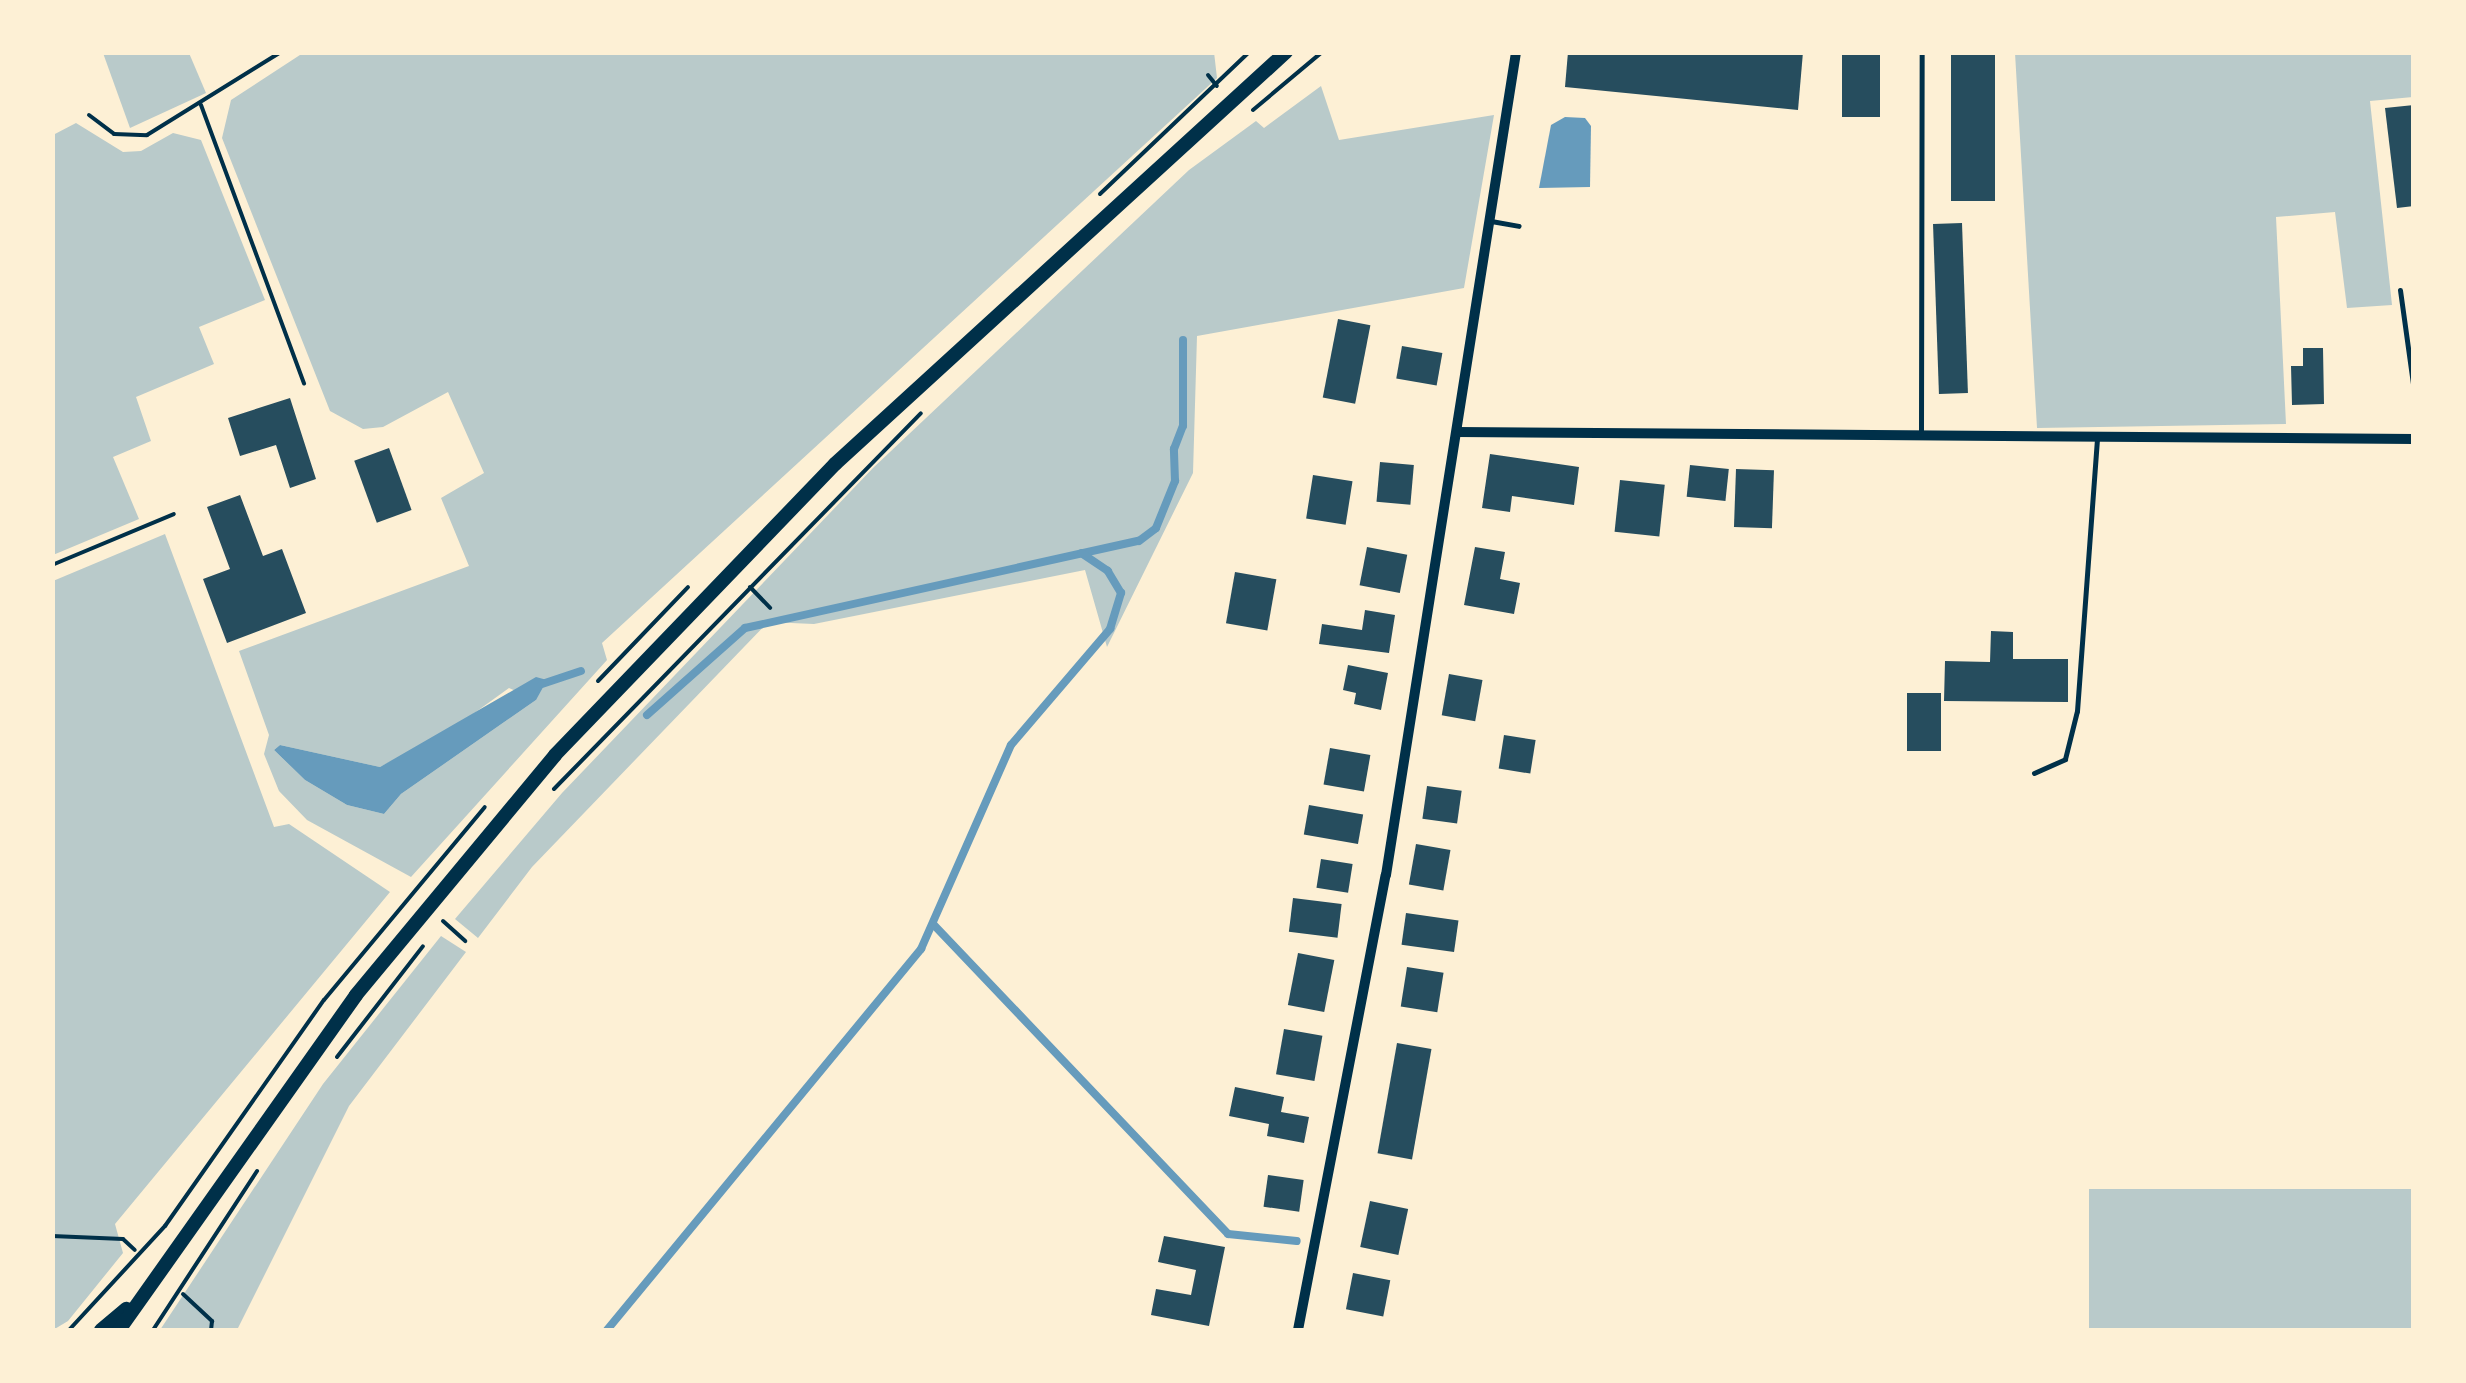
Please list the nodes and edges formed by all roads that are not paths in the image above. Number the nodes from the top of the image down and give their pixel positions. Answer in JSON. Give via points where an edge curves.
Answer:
{"nodes":[{"id":1,"x":1286,"y":52,"type":"edge"},
{"id":2,"x":1516,"y":52,"type":"edge"},
{"id":3,"x":1922,"y":52,"type":"edge"},
{"id":4,"x":1491,"y":221,"type":"junction"},
{"id":5,"x":1519,"y":226,"type":"dead end"},
{"id":6,"x":2400,"y":290,"type":"dead end"},
{"id":7,"x":2414,"y":391,"type":"edge"},
{"id":8,"x":1457,"y":432,"type":"junction"},
{"id":9,"x":1921,"y":437,"type":"junction"},
{"id":10,"x":2097,"y":440,"type":"junction"},
{"id":11,"x":2414,"y":440,"type":"edge"},
{"id":12,"x":2034,"y":773,"type":"dead end"},
{"id":13,"x":138,"y":1298,"type":"junction"},
{"id":14,"x":101,"y":1330,"type":"edge"},
{"id":15,"x":119,"y":1330,"type":"edge"},
{"id":16,"x":1298,"y":1330,"type":"edge"}],
"edges":[{"from":1,"to":13,"type":"street","via":[[997,310],[733,568],[555,755],[428,904],[298,1073]]},
{"from":2,"to":4,"type":"street"},
{"from":3,"to":9,"type":"lane"},
{"from":4,"to":5,"type":"lane"},
{"from":4,"to":8,"type":"street"},
{"from":6,"to":7,"type":"lane"},
{"from":8,"to":9,"type":"street"},
{"from":8,"to":16,"type":"street","via":[[1386,875]]},
{"from":9,"to":10,"type":"street"},
{"from":10,"to":11,"type":"street"},
{"from":10,"to":12,"type":"lane","via":[[2076,711],[2064,759]]},
{"from":13,"to":14,"type":"street"},
{"from":13,"to":15,"type":"street"}]}
